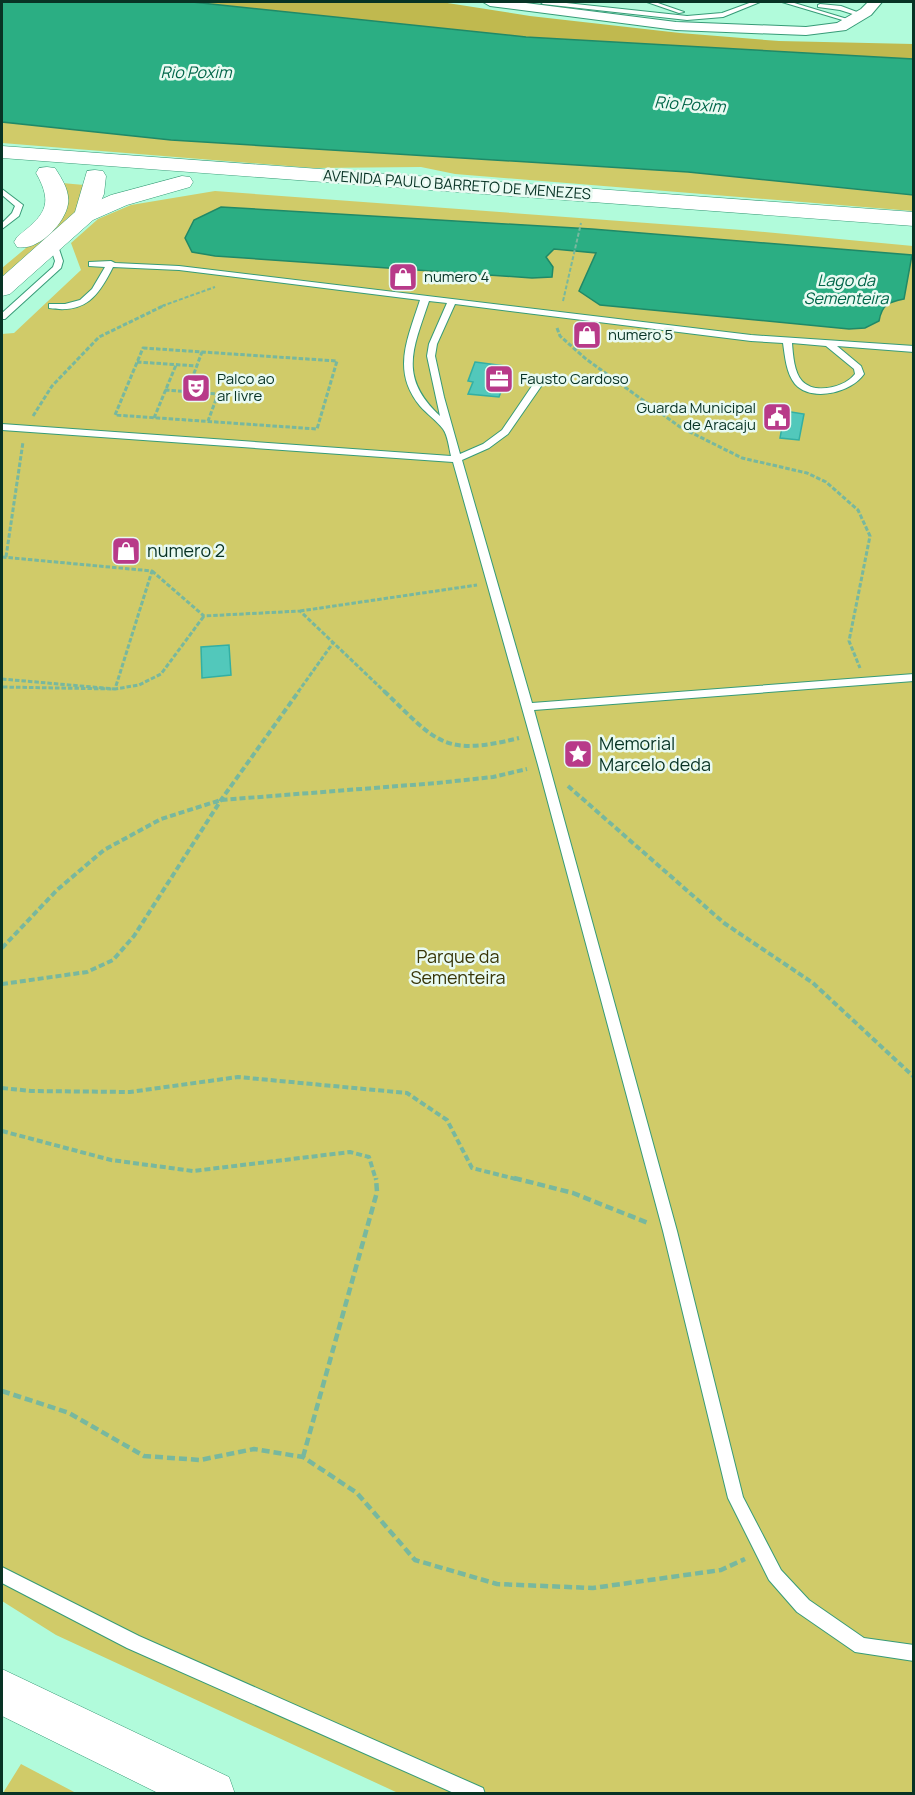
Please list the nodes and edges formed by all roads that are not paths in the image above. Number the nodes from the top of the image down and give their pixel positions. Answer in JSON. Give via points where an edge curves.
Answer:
{"nodes":[{"id":1,"x":490,"y":2,"type":"edge"},
{"id":2,"x":545,"y":2,"type":"edge"},
{"id":3,"x":650,"y":2,"type":"edge"},
{"id":4,"x":744,"y":2,"type":"edge"},
{"id":5,"x":758,"y":2,"type":"edge"},
{"id":6,"x":785,"y":2,"type":"edge"},
{"id":7,"x":805,"y":2,"type":"edge"},
{"id":8,"x":875,"y":2,"type":"edge"},
{"id":9,"x":820,"y":6,"type":"junction"},
{"id":10,"x":841,"y":8,"type":"joint"},
{"id":11,"x":857,"y":14,"type":"edge"},
{"id":12,"x":2,"y":152,"type":"edge"},
{"id":13,"x":90,"y":167,"type":"junction"},
{"id":14,"x":2,"y":169,"type":"edge"},
{"id":15,"x":47,"y":173,"type":"junction"},
{"id":16,"x":182,"y":182,"type":"junction"},
{"id":17,"x":2,"y":191,"type":"edge"},
{"id":18,"x":85,"y":215,"type":"junction"},
{"id":19,"x":914,"y":219,"type":"edge"},
{"id":20,"x":2,"y":227,"type":"edge"},
{"id":21,"x":914,"y":234,"type":"edge"},
{"id":22,"x":53,"y":243,"type":"junction"},
{"id":23,"x":2,"y":262,"type":"edge"},
{"id":24,"x":111,"y":263,"type":"junction"},
{"id":25,"x":92,"y":264,"type":"dead end"},
{"id":26,"x":2,"y":289,"type":"edge"},
{"id":27,"x":425,"y":299,"type":"junction"},
{"id":28,"x":451,"y":303,"type":"junction"},
{"id":29,"x":52,"y":306,"type":"dead end"},
{"id":30,"x":2,"y":317,"type":"edge"},
{"id":31,"x":787,"y":342,"type":"junction"},
{"id":32,"x":830,"y":345,"type":"junction"},
{"id":33,"x":914,"y":349,"type":"edge"},
{"id":34,"x":537,"y":385,"type":"dead end"},
{"id":35,"x":2,"y":427,"type":"edge"},
{"id":36,"x":449,"y":431,"type":"junction"},
{"id":37,"x":457,"y":459,"type":"junction"},
{"id":38,"x":914,"y":677,"type":"edge"},
{"id":39,"x":527,"y":706,"type":"junction"},
{"id":40,"x":2,"y":1575,"type":"edge"},
{"id":41,"x":914,"y":1653,"type":"edge"},
{"id":42,"x":2,"y":1692,"type":"edge"},
{"id":43,"x":212,"y":1794,"type":"edge"},
{"id":44,"x":477,"y":1794,"type":"edge"}],
"edges":[{"from":1,"to":11,"type":"street","via":[[694,28],[821,31],[833,29]]},
{"from":2,"to":5,"type":"lane","via":[[687,18],[723,15]]},
{"from":3,"to":4,"type":"lane","via":[[690,13],[714,12]]},
{"from":6,"to":11,"type":"lane"},
{"from":7,"to":9,"type":"lane"},
{"from":8,"to":11,"type":"street"},
{"from":9,"to":10,"type":"lane"},
{"from":9,"to":11,"type":"lane"},
{"from":10,"to":11,"type":"street","via":[[851,7]]},
{"from":12,"to":13,"type":"main road","name":"AVENIDA PAULO BARRETO DE MENEZES"},
{"from":13,"to":15,"type":"main road","name":"AVENIDA PAULO BARRETO DE MENEZES"},
{"from":13,"to":16,"type":"main road","name":"AVENIDA PAULO BARRETO DE MENEZES"},
{"from":13,"to":18,"type":"main road","via":[[93,194]]},
{"from":13,"to":19,"type":"main road","name":"AVENIDA PAULO BARRETO DE MENEZES"},
{"from":14,"to":15,"type":"main road","name":"AVENIDA PAULO BARRETO DE MENEZES"},
{"from":15,"to":23,"type":"main road","via":[[55,184],[56,211],[47,224]]},
{"from":16,"to":18,"type":"main road","via":[[119,200]]},
{"from":16,"to":21,"type":"main road","name":"AVENIDA PAULO BARRETO DE MENEZES"},
{"from":17,"to":20,"type":"lane","via":[[19,205],[16,214]]},
{"from":18,"to":22,"type":"main road"},
{"from":22,"to":26,"type":"main road"},
{"from":22,"to":30,"type":"lane","via":[[59,261],[57,268]]},
{"from":24,"to":25,"type":"lane"},
{"from":24,"to":27,"type":"lane"},
{"from":24,"to":29,"type":"lane","via":[[93,297],[69,306]]},
{"from":27,"to":28,"type":"lane"},
{"from":27,"to":36,"type":"lane","via":[[408,352],[407,370],[419,402]]},
{"from":28,"to":31,"type":"lane"},
{"from":28,"to":36,"type":"lane","via":[[431,356]]},
{"from":31,"to":32,"type":"lane"},
{"from":31,"to":32,"type":"lane","via":[[790,365],[799,384],[812,389],[848,386],[858,380],[858,368]]},
{"from":32,"to":33,"type":"lane"},
{"from":34,"to":37,"type":"lane","via":[[505,432]]},
{"from":35,"to":37,"type":"lane"},
{"from":36,"to":37,"type":"lane"},
{"from":37,"to":39,"type":"lane"},
{"from":38,"to":39,"type":"lane"},
{"from":39,"to":41,"type":"lane","via":[[670,1232],[736,1498],[775,1575],[804,1606],[861,1646]]},
{"from":40,"to":44,"type":"lane","via":[[133,1642]]},
{"from":42,"to":43,"type":"main road"}]}
